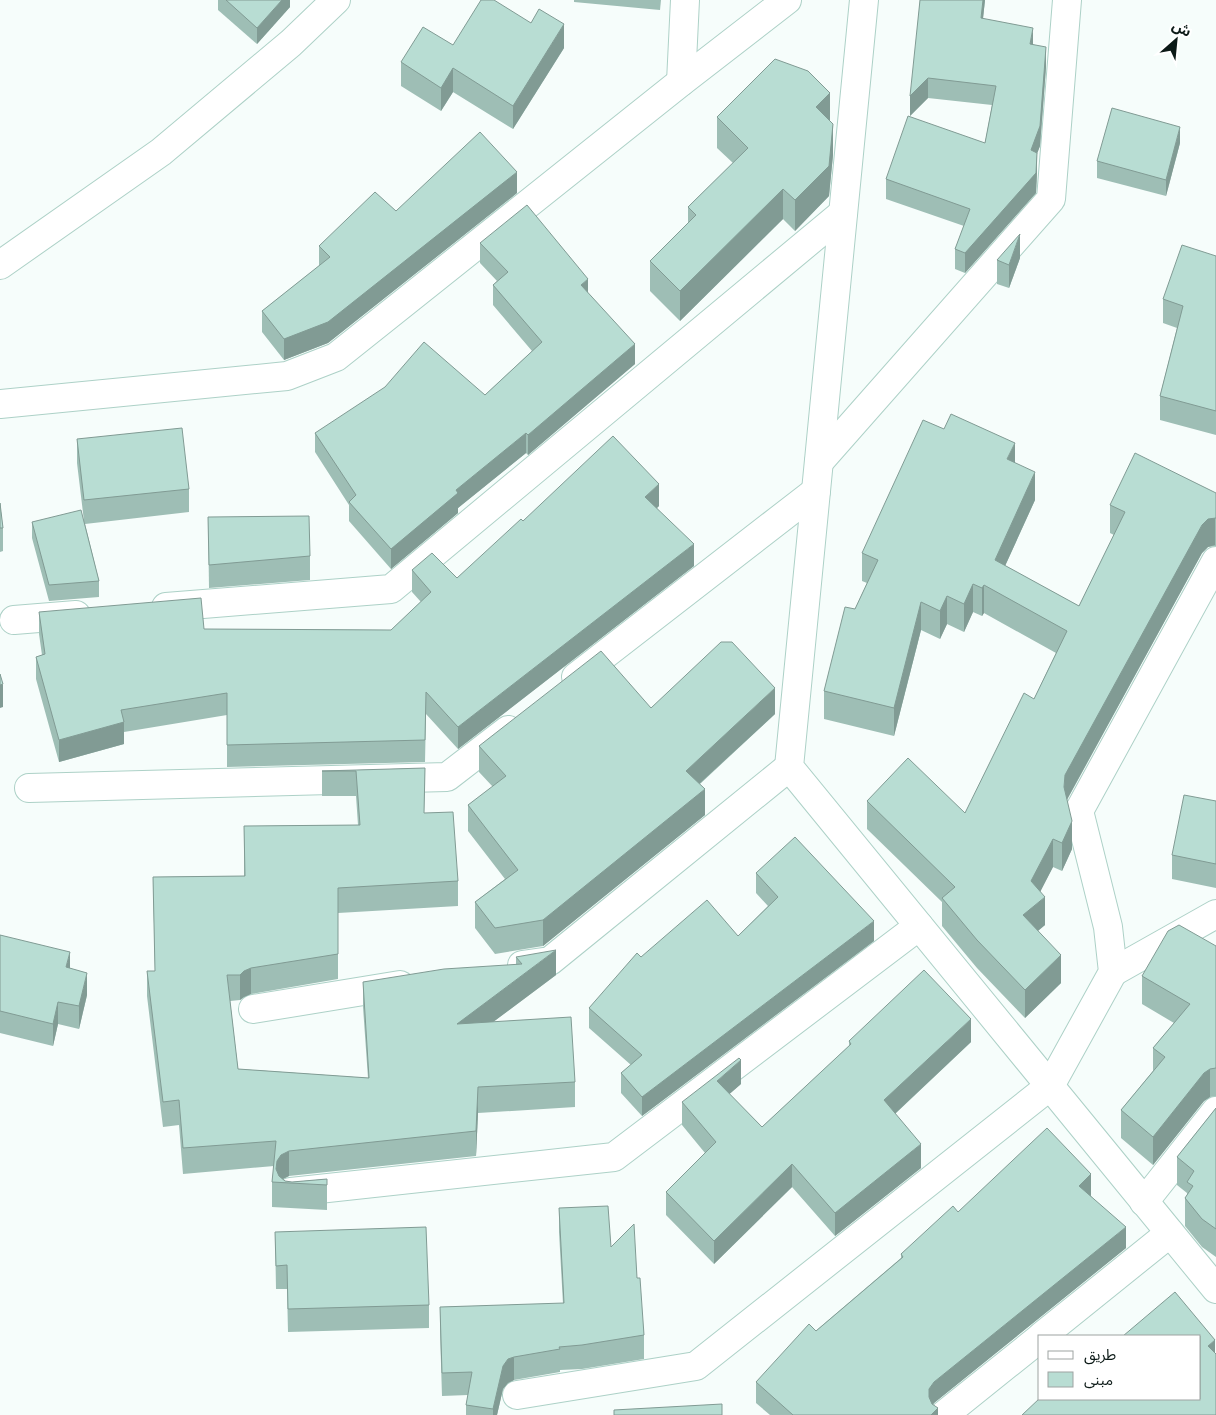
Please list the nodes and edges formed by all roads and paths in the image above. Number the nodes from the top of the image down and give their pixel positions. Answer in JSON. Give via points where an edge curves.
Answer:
{"nodes":[{"id":1,"x":336,"y":0,"type":"edge"},
{"id":2,"x":684,"y":0,"type":"edge"},
{"id":3,"x":787,"y":0,"type":"edge"},
{"id":4,"x":864,"y":0,"type":"edge"},
{"id":5,"x":1067,"y":0,"type":"edge"},
{"id":6,"x":681,"y":82,"type":"junction"},
{"id":7,"x":843,"y":213,"type":"junction"},
{"id":8,"x":0,"y":265,"type":"edge"},
{"id":9,"x":0,"y":404,"type":"edge"},
{"id":10,"x":819,"y":462,"type":"junction"},
{"id":11,"x":816,"y":491,"type":"junction"},
{"id":12,"x":1216,"y":561,"type":"edge"},
{"id":13,"x":143,"y":609,"type":"edge"},
{"id":14,"x":103,"y":612,"type":"edge"},
{"id":15,"x":14,"y":620,"type":"dead end"},
{"id":16,"x":557,"y":692,"type":"edge"},
{"id":17,"x":526,"y":716,"type":"edge"},
{"id":18,"x":789,"y":767,"type":"junction"},
{"id":19,"x":29,"y":788,"type":"dead end"},
{"id":20,"x":1216,"y":914,"type":"edge"},
{"id":21,"x":919,"y":926,"type":"junction"},
{"id":22,"x":502,"y":969,"type":"edge"},
{"id":23,"x":1113,"y":972,"type":"junction"},
{"id":24,"x":425,"y":981,"type":"edge"},
{"id":25,"x":253,"y":1009,"type":"dead end"},
{"id":26,"x":1050,"y":1086,"type":"junction"},
{"id":27,"x":1216,"y":1111,"type":"edge"},
{"id":28,"x":291,"y":1192,"type":"edge"},
{"id":29,"x":1144,"y":1202,"type":"junction"},
{"id":30,"x":1170,"y":1233,"type":"junction"},
{"id":31,"x":1216,"y":1289,"type":"edge"},
{"id":32,"x":1043,"y":1335,"type":"edge"},
{"id":33,"x":1038,"y":1339,"type":"edge"},
{"id":34,"x":517,"y":1395,"type":"dead end"},
{"id":35,"x":944,"y":1415,"type":"edge"}],
"edges":[{"from":1,"to":8,"type":"street","via":[[291,43],[162,152]]},
{"from":2,"to":6,"type":"street"},
{"from":3,"to":6,"type":"street"},
{"from":4,"to":7,"type":"street"},
{"from":5,"to":10,"type":"street","via":[[1051,198]]},
{"from":6,"to":9,"type":"street","via":[[336,357],[287,376]]},
{"from":7,"to":10,"type":"street"},
{"from":7,"to":13,"type":"street","via":[[391,589]]},
{"from":10,"to":11,"type":"street"},
{"from":11,"to":16,"type":"street"},
{"from":11,"to":18,"type":"street"},
{"from":12,"to":23,"type":"street","via":[[1079,811],[1108,926]]},
{"from":14,"to":15,"type":"street"},
{"from":17,"to":19,"type":"street","via":[[447,777]]},
{"from":18,"to":21,"type":"street"},
{"from":18,"to":22,"type":"street","via":[[550,961]]},
{"from":20,"to":23,"type":"street"},
{"from":21,"to":26,"type":"street"},
{"from":21,"to":28,"type":"street","via":[[614,1157]]},
{"from":23,"to":26,"type":"street"},
{"from":24,"to":25,"type":"street"},
{"from":26,"to":29,"type":"street"},
{"from":26,"to":34,"type":"street","via":[[696,1366]]},
{"from":27,"to":29,"type":"street"},
{"from":29,"to":30,"type":"street"},
{"from":30,"to":31,"type":"street"},
{"from":30,"to":32,"type":"street"},
{"from":33,"to":35,"type":"street"}]}
